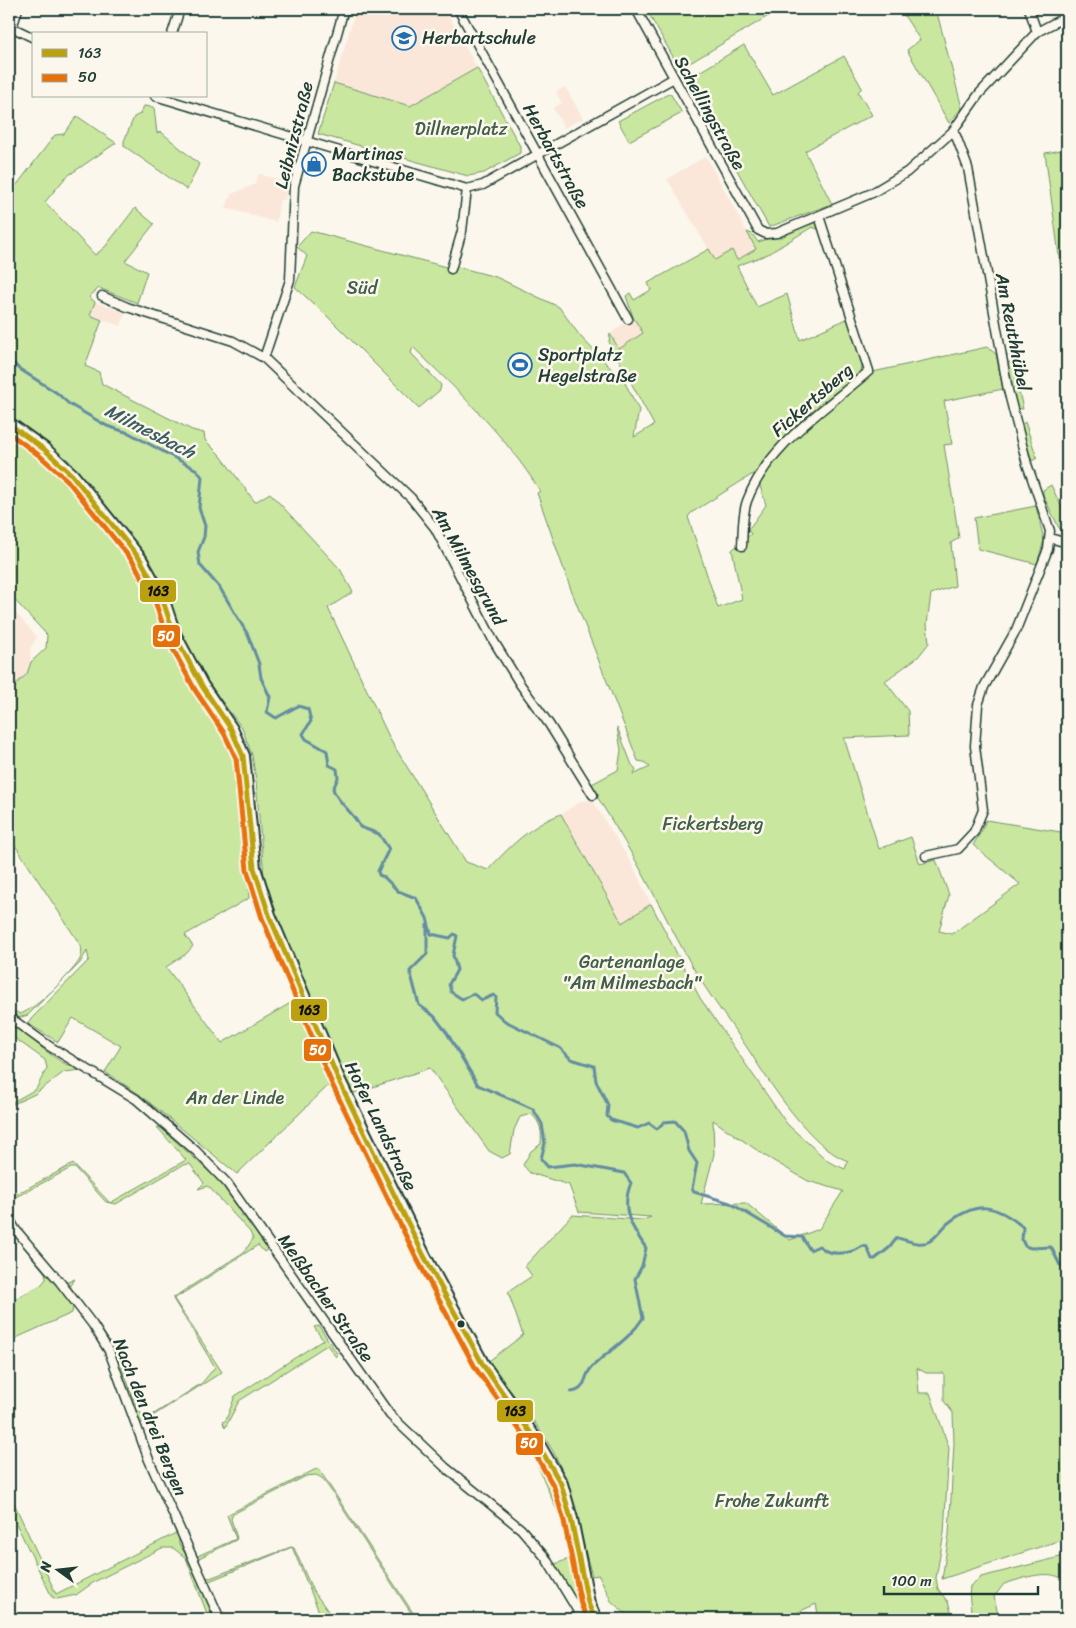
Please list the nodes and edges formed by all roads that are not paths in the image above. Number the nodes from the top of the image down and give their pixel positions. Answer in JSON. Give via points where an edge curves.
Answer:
{"nodes":[{"id":1,"x":18,"y":9,"type":"edge"},
{"id":2,"x":180,"y":9,"type":"edge"},
{"id":3,"x":344,"y":9,"type":"edge"},
{"id":4,"x":458,"y":9,"type":"edge"},
{"id":5,"x":636,"y":9,"type":"edge"},
{"id":6,"x":1029,"y":9,"type":"edge"},
{"id":7,"x":1067,"y":16,"type":"edge"},
{"id":8,"x":10,"y":27,"type":"edge"},
{"id":9,"x":173,"y":32,"type":"edge"},
{"id":10,"x":1037,"y":32,"type":"junction"},
{"id":11,"x":32,"y":37,"type":"edge"},
{"id":12,"x":674,"y":78,"type":"junction"},
{"id":13,"x":162,"y":98,"type":"edge"},
{"id":14,"x":952,"y":132,"type":"junction"},
{"id":15,"x":305,"y":142,"type":"junction"},
{"id":16,"x":538,"y":153,"type":"junction"},
{"id":17,"x":467,"y":189,"type":"junction"},
{"id":18,"x":819,"y":216,"type":"junction"},
{"id":19,"x":451,"y":269,"type":"dead end"},
{"id":20,"x":102,"y":296,"type":"dead end"},
{"id":21,"x":628,"y":319,"type":"dead end"},
{"id":22,"x":264,"y":358,"type":"junction"},
{"id":23,"x":9,"y":424,"type":"edge"},
{"id":24,"x":1050,"y":538,"type":"junction"},
{"id":25,"x":1067,"y":543,"type":"edge"},
{"id":26,"x":742,"y":546,"type":"dead end"},
{"id":27,"x":593,"y":795,"type":"dead end"},
{"id":28,"x":926,"y":856,"type":"dead end"},
{"id":29,"x":9,"y":1017,"type":"edge"},
{"id":30,"x":9,"y":1218,"type":"edge"},
{"id":31,"x":594,"y":1618,"type":"edge"},
{"id":32,"x":220,"y":1619,"type":"edge"}],
"edges":[{"from":1,"to":8,"type":"street"},
{"from":2,"to":9,"type":"street"},
{"from":3,"to":15,"type":"street","name":"Leibnizstraße"},
{"from":4,"to":16,"type":"street","name":"Herbartstraße"},
{"from":5,"to":12,"type":"street","name":"Schellingstraße"},
{"from":6,"to":10,"type":"street"},
{"from":7,"to":10,"type":"street"},
{"from":8,"to":11,"type":"street"},
{"from":10,"to":14,"type":"street","via":[[979,94]]},
{"from":12,"to":16,"type":"street"},
{"from":12,"to":18,"type":"street","name":"Schellingstraße","via":[[758,230],[766,234],[777,233]]},
{"from":13,"to":15,"type":"street"},
{"from":14,"to":18,"type":"street","via":[[907,172],[872,193]]},
{"from":14,"to":24,"type":"street","name":"Am Reuthhübel","via":[[968,168],[1008,390]]},
{"from":15,"to":17,"type":"street"},
{"from":15,"to":22,"type":"street","name":"Leibnizstraße","via":[[294,186],[290,280]]},
{"from":16,"to":17,"type":"street","via":[[483,185]]},
{"from":16,"to":21,"type":"street","name":"Herbartstraße"},
{"from":17,"to":19,"type":"street","via":[[462,231]]},
{"from":18,"to":26,"type":"street","name":"Fickertsberg","via":[[869,370],[795,434],[757,478],[747,502]]},
{"from":20,"to":22,"type":"street","name":"Am Milmesgrund","via":[[128,308],[233,341]]},
{"from":22,"to":27,"type":"street","name":"Am Milmesgrund","via":[[421,509],[435,528],[493,640]]},
{"from":23,"to":31,"type":"main road","name":"Hofer Landstraße","via":[[72,475],[140,559],[162,598],[179,642],[202,686],[231,729],[243,756],[254,868],[268,914],[339,1080],[424,1256],[483,1365],[535,1439],[561,1484]]},
{"from":24,"to":25,"type":"street"},
{"from":24,"to":28,"type":"street","via":[[1016,630],[984,687],[978,705],[975,746],[983,810],[974,832],[958,850]]},
{"from":29,"to":31,"type":"street","name":"Meßbacher Straße","via":[[49,1046],[136,1099],[202,1158],[233,1191],[390,1415],[445,1467],[521,1529],[545,1557],[582,1618]]},
{"from":30,"to":32,"type":"street","name":"Nach den drei Bergen","via":[[94,1325],[109,1351],[149,1460]]}]}
